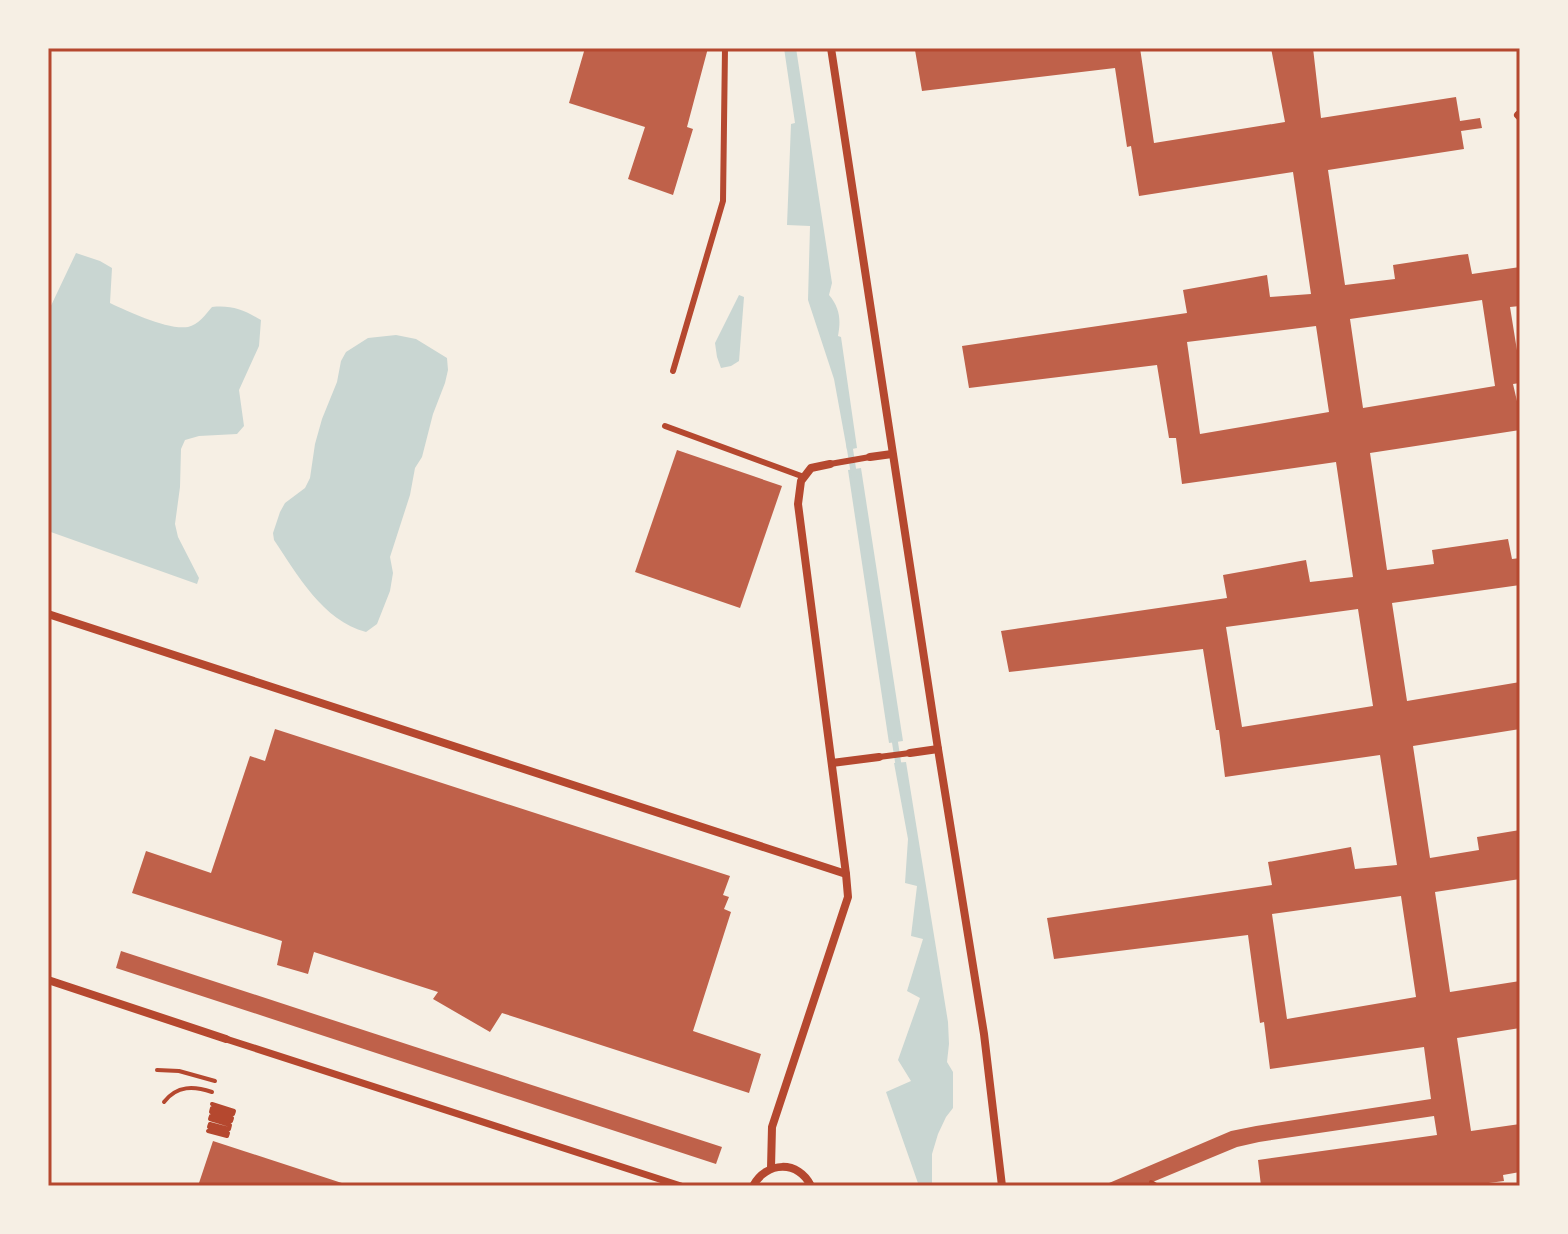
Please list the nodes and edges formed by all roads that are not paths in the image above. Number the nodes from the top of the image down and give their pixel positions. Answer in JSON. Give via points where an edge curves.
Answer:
{"nodes":[{"id":1,"x":725,"y":48,"type":"edge"},
{"id":2,"x":831,"y":48,"type":"edge"},
{"id":3,"x":673,"y":371,"type":"dead end"},
{"id":4,"x":665,"y":426,"type":"dead end"},
{"id":5,"x":892,"y":454,"type":"junction"},
{"id":6,"x":870,"y":457,"type":"joint"},
{"id":7,"x":830,"y":464,"type":"joint"},
{"id":8,"x":804,"y":477,"type":"junction"},
{"id":9,"x":48,"y":614,"type":"edge"},
{"id":10,"x":938,"y":749,"type":"junction"},
{"id":11,"x":910,"y":753,"type":"joint"},
{"id":12,"x":879,"y":757,"type":"joint"},
{"id":13,"x":832,"y":763,"type":"junction"},
{"id":14,"x":846,"y":874,"type":"junction"},
{"id":15,"x":48,"y":980,"type":"edge"},
{"id":16,"x":226,"y":1039,"type":"joint"},
{"id":17,"x":771,"y":1168,"type":"junction"},
{"id":18,"x":1002,"y":1185,"type":"edge"},
{"id":19,"x":681,"y":1186,"type":"edge"},
{"id":20,"x":753,"y":1186,"type":"edge"},
{"id":21,"x":811,"y":1186,"type":"edge"}],
"edges":[{"from":1,"to":3,"type":"lane","via":[[723,201]]},
{"from":2,"to":5,"type":"street"},
{"from":4,"to":8,"type":"lane"},
{"from":5,"to":6,"type":"street"},
{"from":5,"to":10,"type":"street"},
{"from":6,"to":7,"type":"lane"},
{"from":7,"to":8,"type":"street","via":[[811,468]]},
{"from":8,"to":13,"type":"street","via":[[798,504]]},
{"from":9,"to":14,"type":"street"},
{"from":10,"to":11,"type":"street"},
{"from":10,"to":18,"type":"street","via":[[984,1034]]},
{"from":11,"to":12,"type":"lane"},
{"from":12,"to":13,"type":"street"},
{"from":13,"to":14,"type":"street"},
{"from":14,"to":17,"type":"street","via":[[848,897],[772,1127]]},
{"from":15,"to":16,"type":"street"},
{"from":16,"to":19,"type":"street"},
{"from":17,"to":20,"type":"street"},
{"from":17,"to":21,"type":"street","via":[[801,1172]]}]}
